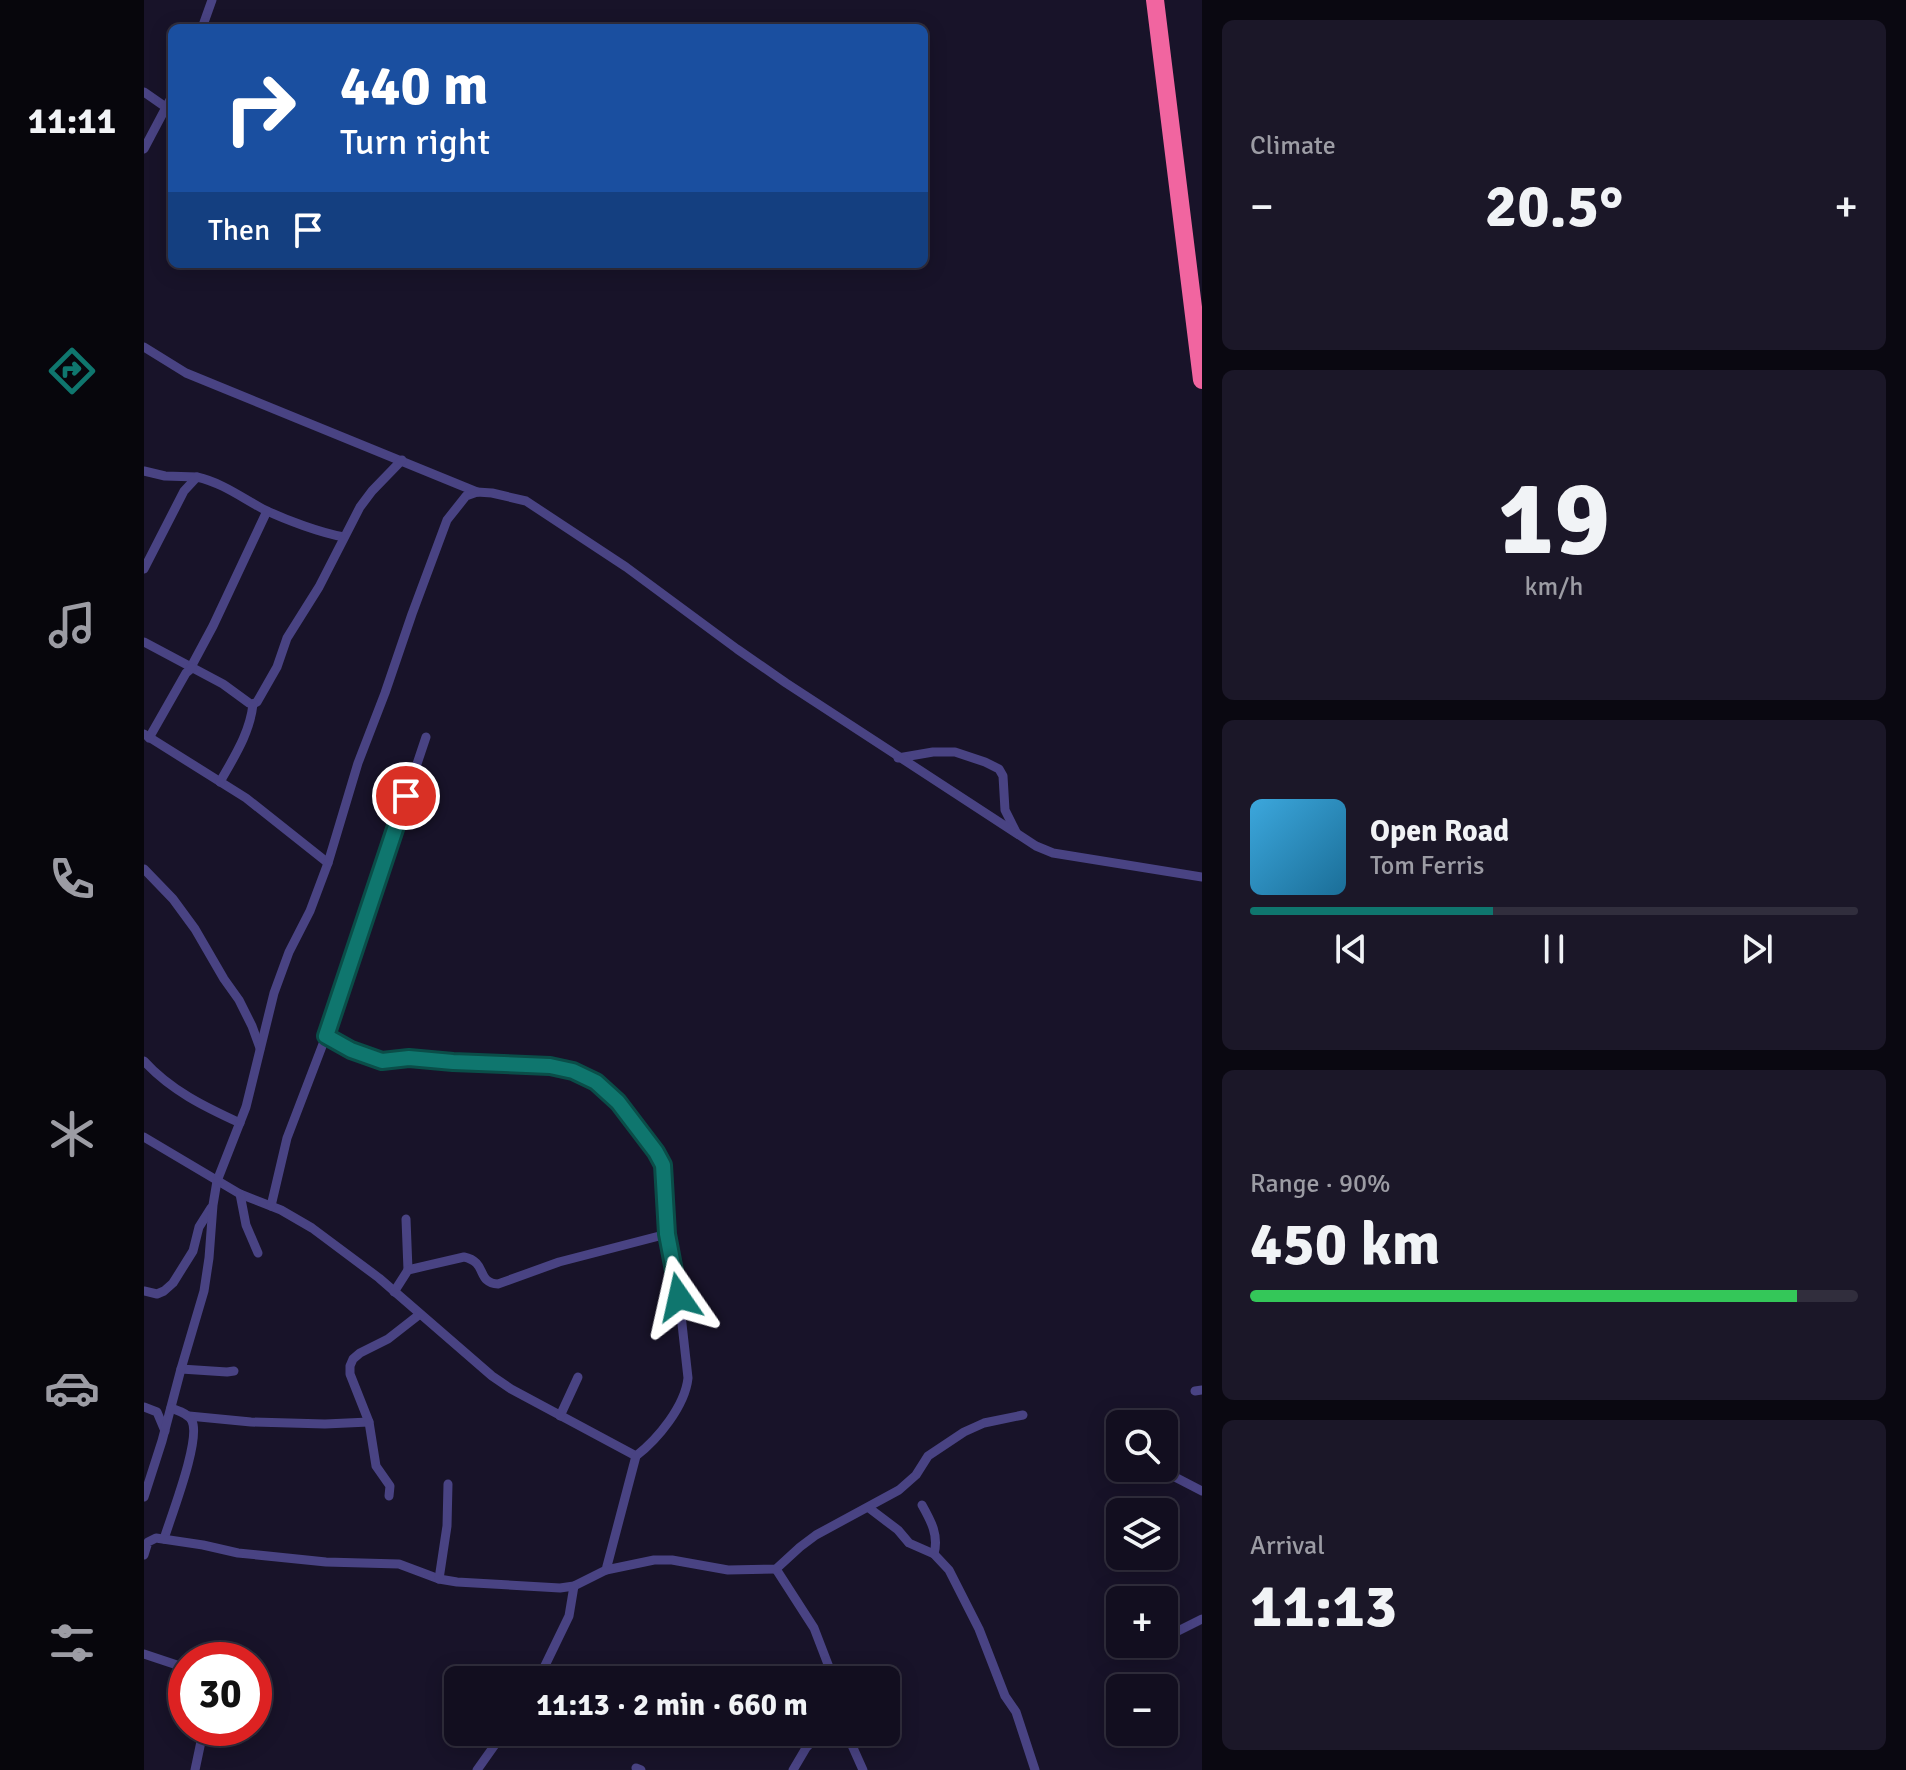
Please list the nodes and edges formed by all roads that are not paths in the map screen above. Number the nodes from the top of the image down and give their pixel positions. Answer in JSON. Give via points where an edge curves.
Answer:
{"nodes":[{"id":1,"x":212,"y":0,"type":"edge"},
{"id":2,"x":1155,"y":0,"type":"edge"},
{"id":3,"x":203,"y":24,"type":"edge"},
{"id":4,"x":144,"y":92,"type":"edge"},
{"id":5,"x":167,"y":108,"type":"joint"},
{"id":6,"x":144,"y":149,"type":"edge"},
{"id":7,"x":144,"y":347,"type":"edge"},
{"id":8,"x":1202,"y":380,"type":"edge"},
{"id":9,"x":402,"y":460,"type":"junction"},
{"id":10,"x":144,"y":471,"type":"edge"},
{"id":11,"x":197,"y":477,"type":"junction"},
{"id":12,"x":477,"y":492,"type":"junction"},
{"id":13,"x":267,"y":511,"type":"junction"},
{"id":14,"x":344,"y":537,"type":"junction"},
{"id":15,"x":148,"y":551,"type":"edge"},
{"id":16,"x":144,"y":569,"type":"edge"},
{"id":17,"x":144,"y":642,"type":"edge"},
{"id":18,"x":192,"y":668,"type":"junction"},
{"id":19,"x":253,"y":704,"type":"junction"},
{"id":20,"x":426,"y":737,"type":"dead end"},
{"id":21,"x":149,"y":740,"type":"edge"},
{"id":22,"x":898,"y":758,"type":"junction"},
{"id":23,"x":220,"y":782,"type":"junction"},
{"id":24,"x":1018,"y":835,"type":"junction"},
{"id":25,"x":328,"y":863,"type":"junction"},
{"id":26,"x":144,"y":869,"type":"edge"},
{"id":27,"x":1202,"y":877,"type":"edge"},
{"id":28,"x":326,"y":1036,"type":"junction"},
{"id":29,"x":260,"y":1048,"type":"junction"},
{"id":30,"x":144,"y":1061,"type":"edge"},
{"id":31,"x":240,"y":1123,"type":"junction"},
{"id":32,"x":144,"y":1137,"type":"edge"},
{"id":33,"x":217,"y":1181,"type":"junction"},
{"id":34,"x":240,"y":1194,"type":"junction"},
{"id":35,"x":213,"y":1205,"type":"junction"},
{"id":36,"x":271,"y":1206,"type":"junction"},
{"id":37,"x":406,"y":1219,"type":"dead end"},
{"id":38,"x":667,"y":1234,"type":"junction"},
{"id":39,"x":258,"y":1253,"type":"dead end"},
{"id":40,"x":408,"y":1270,"type":"junction"},
{"id":41,"x":144,"y":1291,"type":"edge"},
{"id":42,"x":394,"y":1292,"type":"junction"},
{"id":43,"x":420,"y":1314,"type":"junction"},
{"id":44,"x":181,"y":1369,"type":"junction"},
{"id":45,"x":234,"y":1371,"type":"dead end"},
{"id":46,"x":578,"y":1377,"type":"dead end"},
{"id":47,"x":144,"y":1407,"type":"edge"},
{"id":48,"x":171,"y":1408,"type":"junction"},
{"id":49,"x":365,"y":1410,"type":"junction"},
{"id":50,"x":1023,"y":1415,"type":"dead end"},
{"id":51,"x":189,"y":1416,"type":"junction"},
{"id":52,"x":560,"y":1416,"type":"junction"},
{"id":53,"x":369,"y":1422,"type":"junction"},
{"id":54,"x":352,"y":1423,"type":"junction"},
{"id":55,"x":165,"y":1431,"type":"junction"},
{"id":56,"x":636,"y":1456,"type":"junction"},
{"id":57,"x":1178,"y":1479,"type":"edge"},
{"id":58,"x":448,"y":1484,"type":"dead end"},
{"id":59,"x":1202,"y":1491,"type":"edge"},
{"id":60,"x":389,"y":1496,"type":"dead end"},
{"id":61,"x":144,"y":1497,"type":"edge"},
{"id":62,"x":922,"y":1505,"type":"dead end"},
{"id":63,"x":869,"y":1508,"type":"junction"},
{"id":64,"x":164,"y":1539,"type":"junction"},
{"id":65,"x":934,"y":1554,"type":"junction"},
{"id":66,"x":144,"y":1555,"type":"edge"},
{"id":67,"x":776,"y":1569,"type":"junction"},
{"id":68,"x":606,"y":1570,"type":"junction"},
{"id":69,"x":439,"y":1579,"type":"junction"},
{"id":70,"x":574,"y":1586,"type":"junction"},
{"id":71,"x":1202,"y":1619,"type":"edge"},
{"id":72,"x":1178,"y":1631,"type":"edge"},
{"id":73,"x":144,"y":1654,"type":"edge"},
{"id":74,"x":168,"y":1662,"type":"edge"},
{"id":75,"x":545,"y":1666,"type":"edge"},
{"id":76,"x":829,"y":1666,"type":"edge"},
{"id":77,"x":200,"y":1746,"type":"edge"},
{"id":78,"x":494,"y":1746,"type":"edge"},
{"id":79,"x":808,"y":1746,"type":"edge"},
{"id":80,"x":852,"y":1746,"type":"edge"},
{"id":81,"x":195,"y":1770,"type":"edge"},
{"id":82,"x":477,"y":1770,"type":"edge"},
{"id":83,"x":793,"y":1770,"type":"edge"},
{"id":84,"x":863,"y":1770,"type":"edge"},
{"id":85,"x":1035,"y":1770,"type":"edge"}],
"edges":[{"from":1,"to":3,"type":"street"},
{"from":2,"to":8,"type":"highway"},
{"from":4,"to":5,"type":"street"},
{"from":5,"to":6,"type":"street"},
{"from":7,"to":9,"type":"street","via":[[186,373]]},
{"from":9,"to":12,"type":"street"},
{"from":9,"to":14,"type":"street","via":[[372,491]]},
{"from":10,"to":11,"type":"street"},
{"from":11,"to":13,"type":"street","via":[[231,489]]},
{"from":11,"to":15,"type":"street"},
{"from":12,"to":22,"type":"street","via":[[517,498],[539,509]]},
{"from":12,"to":25,"type":"street","via":[[466,496],[447,520],[358,763]]},
{"from":13,"to":14,"type":"street"},
{"from":13,"to":18,"type":"street"},
{"from":14,"to":19,"type":"street","via":[[287,638],[261,698]]},
{"from":15,"to":16,"type":"street"},
{"from":17,"to":18,"type":"street"},
{"from":18,"to":19,"type":"street"},
{"from":18,"to":21,"type":"street"},
{"from":19,"to":23,"type":"street","via":[[251,723]]},
{"from":20,"to":28,"type":"street"},
{"from":21,"to":23,"type":"street"},
{"from":22,"to":24,"type":"street"},
{"from":22,"to":24,"type":"street","via":[[955,752],[999,769],[1005,810]]},
{"from":23,"to":25,"type":"street"},
{"from":24,"to":27,"type":"street","via":[[1053,853]]},
{"from":25,"to":29,"type":"street","via":[[282,971]]},
{"from":26,"to":29,"type":"street","via":[[195,929],[239,1000]]},
{"from":28,"to":36,"type":"street","via":[[287,1138]]},
{"from":28,"to":38,"type":"street","via":[[382,1061],[550,1066],[596,1082],[618,1102],[663,1165]]},
{"from":29,"to":31,"type":"street"},
{"from":30,"to":31,"type":"street","via":[[177,1090]]},
{"from":31,"to":33,"type":"street"},
{"from":32,"to":33,"type":"street"},
{"from":33,"to":34,"type":"street"},
{"from":33,"to":35,"type":"street"},
{"from":34,"to":36,"type":"street"},
{"from":34,"to":39,"type":"street"},
{"from":35,"to":41,"type":"street","via":[[173,1283],[157,1294]]},
{"from":35,"to":44,"type":"street","via":[[204,1291]]},
{"from":36,"to":42,"type":"street","via":[[321,1234]]},
{"from":37,"to":40,"type":"street"},
{"from":38,"to":40,"type":"street","via":[[498,1284],[489,1283],[478,1263],[464,1257]]},
{"from":38,"to":56,"type":"street","via":[[687,1390],[651,1445]]},
{"from":40,"to":42,"type":"street"},
{"from":42,"to":43,"type":"street"},
{"from":43,"to":49,"type":"street","via":[[353,1359],[350,1374]]},
{"from":43,"to":52,"type":"street","via":[[492,1376]]},
{"from":44,"to":45,"type":"street"},
{"from":44,"to":48,"type":"street"},
{"from":46,"to":52,"type":"street"},
{"from":47,"to":55,"type":"street","via":[[157,1412]]},
{"from":48,"to":51,"type":"street"},
{"from":48,"to":55,"type":"street"},
{"from":49,"to":53,"type":"street"},
{"from":49,"to":54,"type":"street"},
{"from":50,"to":63,"type":"street","via":[[964,1432],[928,1456],[899,1490]]},
{"from":51,"to":54,"type":"street"},
{"from":51,"to":64,"type":"street","via":[[193,1441]]},
{"from":52,"to":56,"type":"street"},
{"from":53,"to":54,"type":"street"},
{"from":53,"to":60,"type":"street","via":[[373,1458],[390,1486]]},
{"from":55,"to":61,"type":"street"},
{"from":56,"to":68,"type":"street"},
{"from":57,"to":59,"type":"street"},
{"from":58,"to":69,"type":"street"},
{"from":62,"to":65,"type":"street","via":[[936,1535]]},
{"from":63,"to":65,"type":"street","via":[[909,1543]]},
{"from":63,"to":67,"type":"street","via":[[816,1535]]},
{"from":64,"to":66,"type":"street","via":[[151,1539]]},
{"from":64,"to":69,"type":"street","via":[[238,1553],[399,1564]]},
{"from":65,"to":85,"type":"street","via":[[949,1570],[979,1629]]},
{"from":67,"to":68,"type":"street","via":[[728,1570],[654,1560]]},
{"from":67,"to":76,"type":"street","via":[[814,1628]]},
{"from":68,"to":70,"type":"street"},
{"from":69,"to":70,"type":"street"},
{"from":70,"to":75,"type":"street","via":[[569,1616]]},
{"from":71,"to":72,"type":"street"},
{"from":73,"to":74,"type":"street"},
{"from":77,"to":81,"type":"street"},
{"from":78,"to":82,"type":"street"},
{"from":79,"to":83,"type":"street"},
{"from":80,"to":84,"type":"street"}]}
